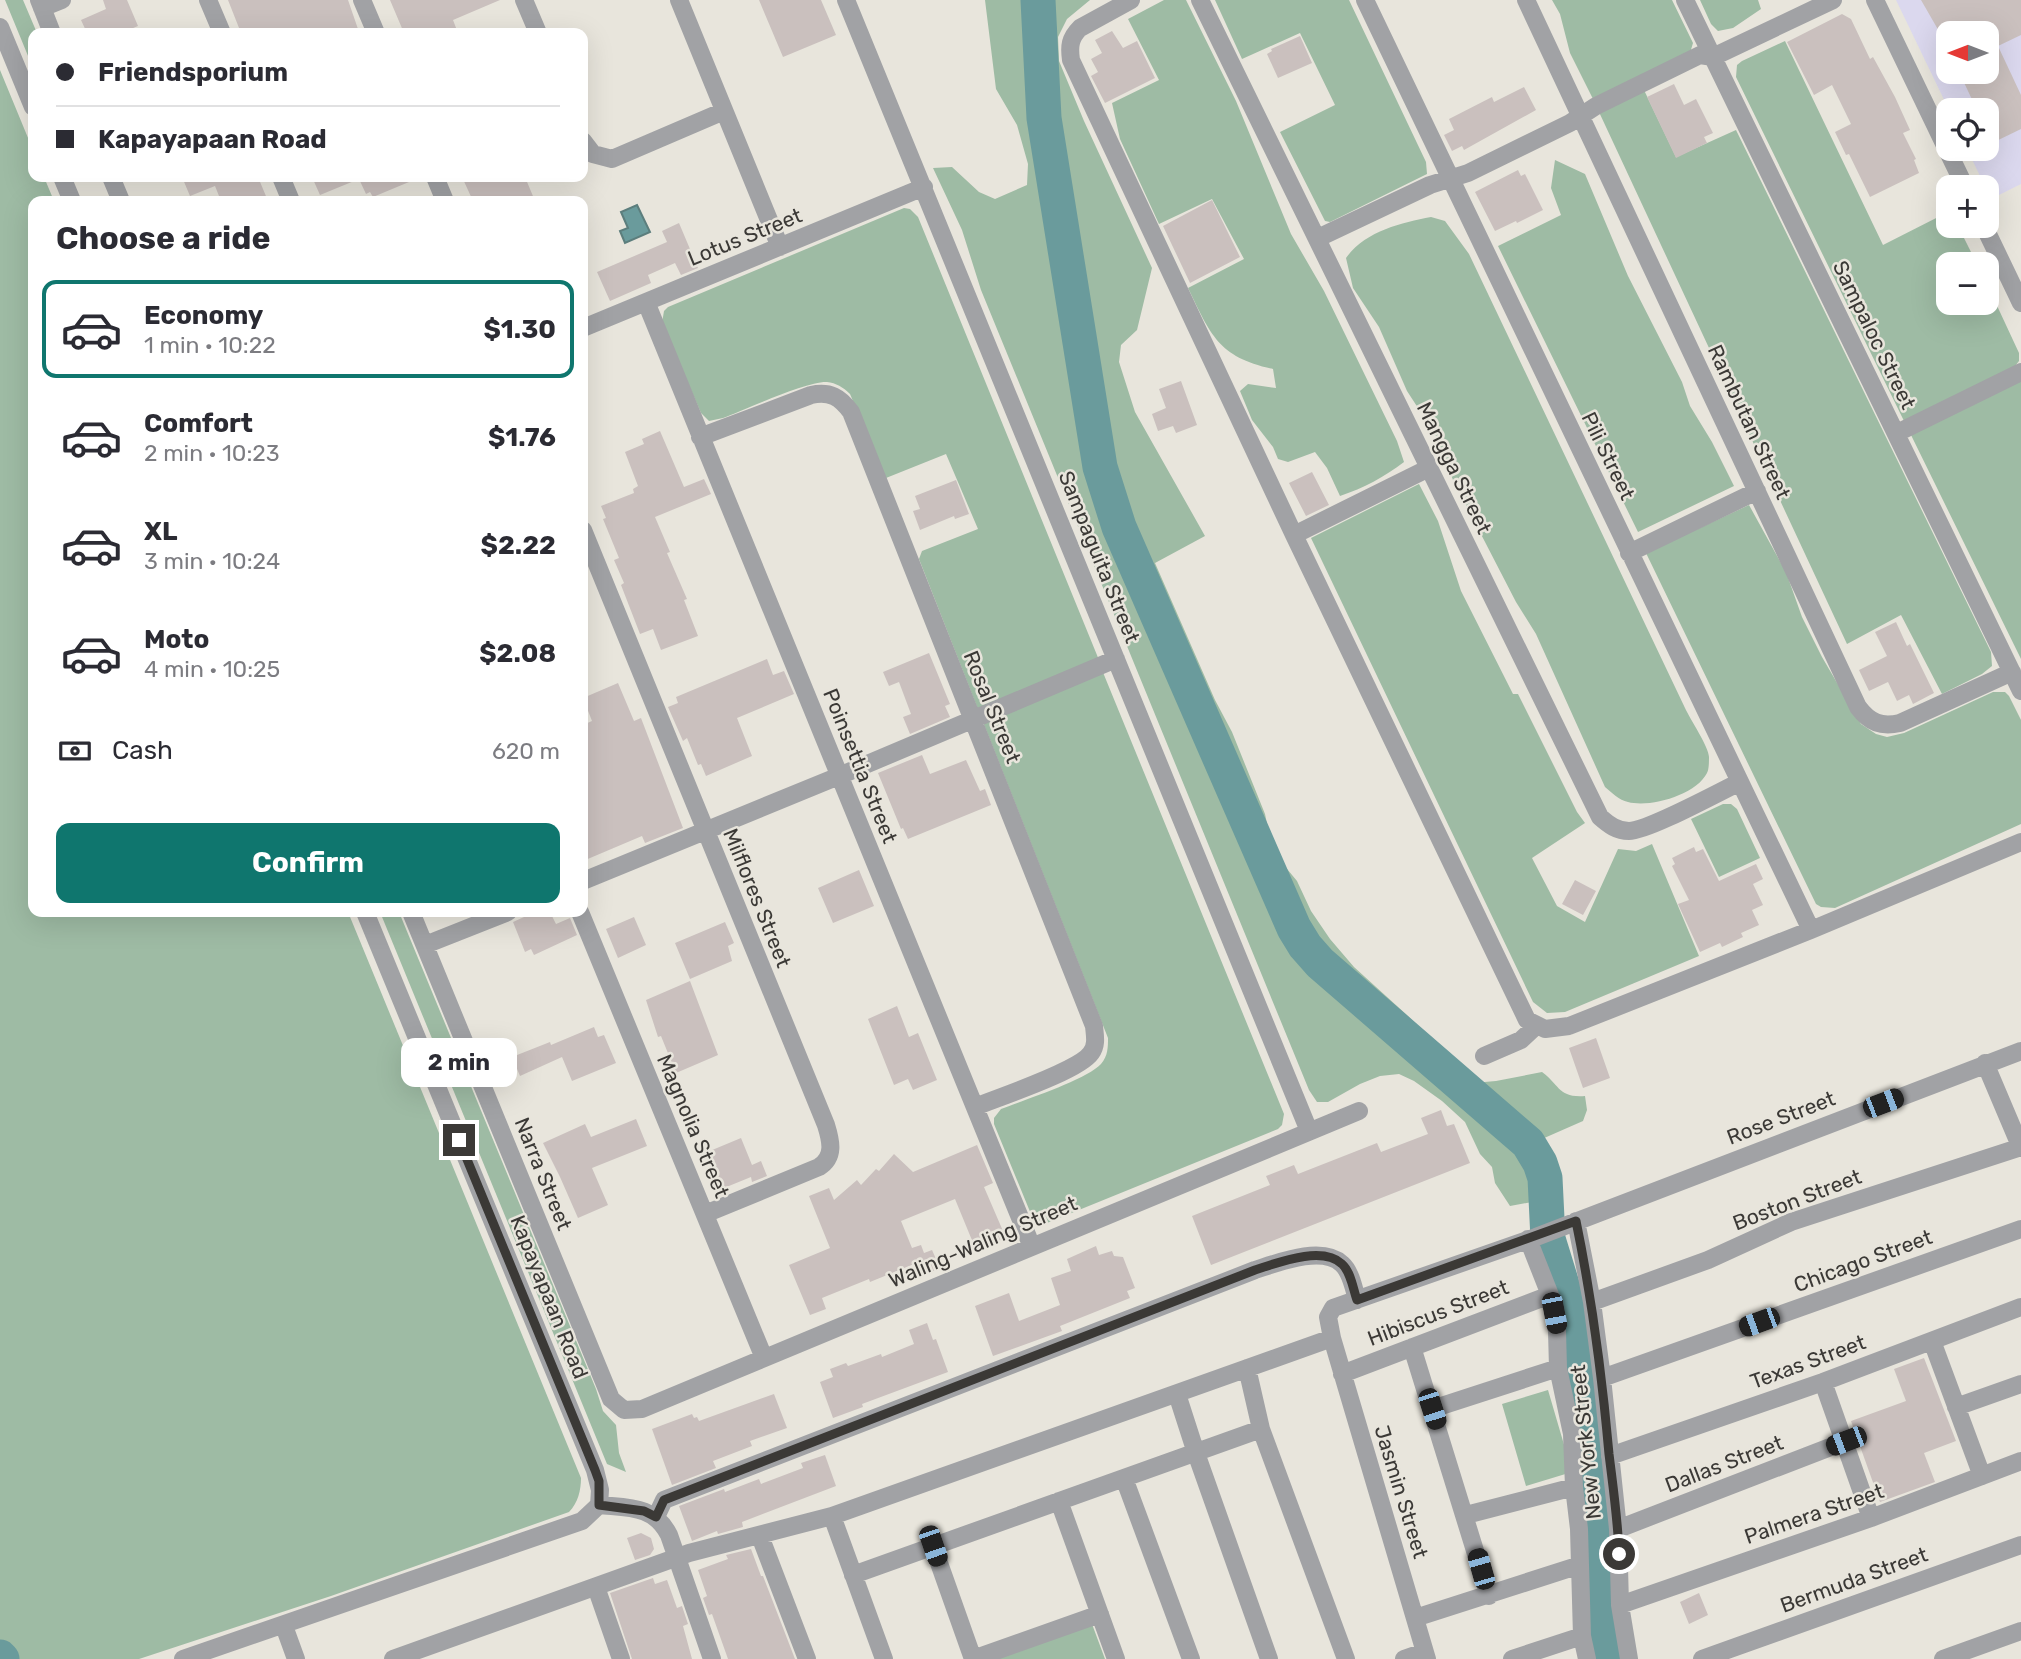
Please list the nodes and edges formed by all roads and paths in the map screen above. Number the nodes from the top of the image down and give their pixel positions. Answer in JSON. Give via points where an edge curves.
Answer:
{"nodes":[{"id":1,"x":62,"y":0,"type":"edge"},
{"id":2,"x":208,"y":0,"type":"edge"},
{"id":3,"x":362,"y":0,"type":"edge"},
{"id":4,"x":524,"y":0,"type":"edge"},
{"id":5,"x":679,"y":0,"type":"edge"},
{"id":6,"x":846,"y":0,"type":"edge"},
{"id":7,"x":1131,"y":0,"type":"edge"},
{"id":8,"x":1200,"y":0,"type":"edge"},
{"id":9,"x":1365,"y":0,"type":"edge"},
{"id":10,"x":1526,"y":0,"type":"edge"},
{"id":11,"x":1685,"y":0,"type":"edge"},
{"id":12,"x":1833,"y":0,"type":"edge"},
{"id":13,"x":1875,"y":0,"type":"edge"},
{"id":14,"x":41,"y":4,"type":"edge"},
{"id":15,"x":0,"y":27,"type":"edge"},
{"id":16,"x":50,"y":28,"type":"edge"},
{"id":17,"x":220,"y":28,"type":"edge"},
{"id":18,"x":374,"y":28,"type":"edge"},
{"id":19,"x":536,"y":28,"type":"edge"},
{"id":20,"x":1713,"y":57,"type":"junction"},
{"id":21,"x":28,"y":95,"type":"edge"},
{"id":22,"x":724,"y":111,"type":"junction"},
{"id":23,"x":1581,"y":116,"type":"junction"},
{"id":24,"x":588,"y":148,"type":"edge"},
{"id":25,"x":1959,"y":175,"type":"edge"},
{"id":26,"x":1450,"y":178,"type":"junction"},
{"id":27,"x":924,"y":187,"type":"junction"},
{"id":28,"x":1318,"y":238,"type":"junction"},
{"id":29,"x":1990,"y":238,"type":"edge"},
{"id":30,"x":780,"y":247,"type":"junction"},
{"id":31,"x":646,"y":302,"type":"junction"},
{"id":32,"x":2021,"y":303,"type":"edge"},
{"id":33,"x":588,"y":326,"type":"edge"},
{"id":34,"x":2021,"y":372,"type":"edge"},
{"id":35,"x":1897,"y":433,"type":"junction"},
{"id":36,"x":701,"y":437,"type":"junction"},
{"id":37,"x":1429,"y":468,"type":"junction"},
{"id":38,"x":1757,"y":491,"type":"junction"},
{"id":39,"x":1294,"y":535,"type":"junction"},
{"id":40,"x":588,"y":542,"type":"edge"},
{"id":41,"x":1629,"y":553,"type":"junction"},
{"id":42,"x":1116,"y":659,"type":"junction"},
{"id":43,"x":2012,"y":673,"type":"junction"},
{"id":44,"x":2021,"y":691,"type":"edge"},
{"id":45,"x":973,"y":720,"type":"junction"},
{"id":46,"x":839,"y":776,"type":"junction"},
{"id":47,"x":1740,"y":782,"type":"junction"},
{"id":48,"x":706,"y":832,"type":"junction"},
{"id":49,"x":2021,"y":842,"type":"edge"},
{"id":50,"x":588,"y":879,"type":"edge"},
{"id":51,"x":367,"y":917,"type":"edge"},
{"id":52,"x":413,"y":917,"type":"edge"},
{"id":53,"x":496,"y":917,"type":"edge"},
{"id":54,"x":582,"y":917,"type":"edge"},
{"id":55,"x":1811,"y":930,"type":"junction"},
{"id":56,"x":425,"y":946,"type":"junction"},
{"id":57,"x":1535,"y":1026,"type":"junction"},
{"id":58,"x":2021,"y":1051,"type":"edge"},
{"id":59,"x":1484,"y":1056,"type":"dead end"},
{"id":60,"x":1985,"y":1063,"type":"junction"},
{"id":61,"x":975,"y":1107,"type":"junction"},
{"id":62,"x":1359,"y":1111,"type":"dead end"},
{"id":63,"x":1309,"y":1132,"type":"junction"},
{"id":64,"x":2021,"y":1147,"type":"edge"},
{"id":65,"x":705,"y":1214,"type":"junction"},
{"id":66,"x":1576,"y":1221,"type":"junction"},
{"id":67,"x":2021,"y":1228,"type":"edge"},
{"id":68,"x":1532,"y":1238,"type":"junction"},
{"id":69,"x":1032,"y":1247,"type":"junction"},
{"id":70,"x":1550,"y":1295,"type":"junction"},
{"id":71,"x":1357,"y":1300,"type":"junction"},
{"id":72,"x":1592,"y":1302,"type":"junction"},
{"id":73,"x":2021,"y":1307,"type":"edge"},
{"id":74,"x":1332,"y":1338,"type":"junction"},
{"id":75,"x":1932,"y":1341,"type":"junction"},
{"id":76,"x":1412,"y":1348,"type":"junction"},
{"id":77,"x":764,"y":1358,"type":"junction"},
{"id":78,"x":1247,"y":1368,"type":"junction"},
{"id":79,"x":1559,"y":1368,"type":"junction"},
{"id":80,"x":1342,"y":1374,"type":"junction"},
{"id":81,"x":1602,"y":1378,"type":"junction"},
{"id":82,"x":1824,"y":1382,"type":"junction"},
{"id":83,"x":2021,"y":1384,"type":"edge"},
{"id":84,"x":1177,"y":1394,"type":"junction"},
{"id":85,"x":1956,"y":1407,"type":"junction"},
{"id":86,"x":1432,"y":1409,"type":"junction"},
{"id":87,"x":624,"y":1410,"type":"joint"},
{"id":88,"x":1261,"y":1429,"type":"junction"},
{"id":89,"x":1846,"y":1441,"type":"junction"},
{"id":90,"x":1196,"y":1453,"type":"junction"},
{"id":91,"x":1609,"y":1456,"type":"junction"},
{"id":92,"x":2021,"y":1461,"type":"edge"},
{"id":93,"x":1982,"y":1476,"type":"junction"},
{"id":94,"x":1124,"y":1478,"type":"junction"},
{"id":95,"x":1574,"y":1487,"type":"junction"},
{"id":96,"x":1059,"y":1501,"type":"junction"},
{"id":97,"x":599,"y":1505,"type":"junction"},
{"id":98,"x":832,"y":1516,"type":"junction"},
{"id":99,"x":1466,"y":1516,"type":"junction"},
{"id":100,"x":656,"y":1517,"type":"junction"},
{"id":101,"x":1871,"y":1518,"type":"junction"},
{"id":102,"x":1618,"y":1529,"type":"junction"},
{"id":103,"x":760,"y":1536,"type":"junction"},
{"id":104,"x":2021,"y":1545,"type":"edge"},
{"id":105,"x":933,"y":1546,"type":"junction"},
{"id":106,"x":677,"y":1558,"type":"junction"},
{"id":107,"x":1580,"y":1565,"type":"junction"},
{"id":108,"x":853,"y":1575,"type":"junction"},
{"id":109,"x":596,"y":1587,"type":"junction"},
{"id":110,"x":1489,"y":1596,"type":"junction"},
{"id":111,"x":1620,"y":1605,"type":"junction"},
{"id":112,"x":1100,"y":1615,"type":"junction"},
{"id":113,"x":1415,"y":1618,"type":"junction"},
{"id":114,"x":284,"y":1626,"type":"junction"},
{"id":115,"x":2021,"y":1631,"type":"edge"},
{"id":116,"x":1582,"y":1636,"type":"junction"},
{"id":117,"x":1425,"y":1656,"type":"edge"},
{"id":118,"x":183,"y":1659,"type":"edge"},
{"id":119,"x":296,"y":1659,"type":"edge"},
{"id":120,"x":393,"y":1659,"type":"edge"},
{"id":121,"x":621,"y":1659,"type":"edge"},
{"id":122,"x":712,"y":1659,"type":"edge"},
{"id":123,"x":807,"y":1659,"type":"edge"},
{"id":124,"x":884,"y":1659,"type":"edge"},
{"id":125,"x":1116,"y":1659,"type":"edge"},
{"id":126,"x":1191,"y":1659,"type":"edge"},
{"id":127,"x":1269,"y":1659,"type":"edge"},
{"id":128,"x":1346,"y":1659,"type":"edge"},
{"id":129,"x":1404,"y":1659,"type":"edge"},
{"id":130,"x":1512,"y":1659,"type":"edge"},
{"id":131,"x":1587,"y":1659,"type":"edge"},
{"id":132,"x":1629,"y":1659,"type":"edge"},
{"id":133,"x":1702,"y":1659,"type":"edge"},
{"id":134,"x":1943,"y":1659,"type":"edge"}],
"edges":[{"from":1,"to":14,"type":"street"},
{"from":2,"to":17,"type":"street"},
{"from":3,"to":18,"type":"street"},
{"from":4,"to":19,"type":"street"},
{"from":5,"to":22,"type":"street"},
{"from":6,"to":27,"type":"street","name":"Sampaguita Street"},
{"from":7,"to":39,"type":"street","via":[[1073,35],[1072,60]]},
{"from":8,"to":28,"type":"street","name":"Mangga Street"},
{"from":9,"to":26,"type":"street","name":"Pili Street"},
{"from":10,"to":23,"type":"street","name":"Rambutan Street"},
{"from":11,"to":20,"type":"street","name":"Sampaloc Street"},
{"from":12,"to":20,"type":"street"},
{"from":13,"to":25,"type":"street"},
{"from":14,"to":16,"type":"street"},
{"from":15,"to":21,"type":"street"},
{"from":20,"to":23,"type":"street","via":[[1700,55]]},
{"from":20,"to":35,"type":"street","name":"Sampaloc Street"},
{"from":22,"to":24,"type":"street","via":[[612,159],[593,155]]},
{"from":22,"to":30,"type":"street"},
{"from":23,"to":26,"type":"street"},
{"from":23,"to":38,"type":"street","name":"Rambutan Street"},
{"from":26,"to":28,"type":"street"},
{"from":26,"to":41,"type":"street","name":"Pili Street"},
{"from":27,"to":30,"type":"street","name":"Lotus Street"},
{"from":27,"to":42,"type":"street","name":"Sampaguita Street"},
{"from":28,"to":37,"type":"street","name":"Mangga Street"},
{"from":29,"to":32,"type":"street"},
{"from":30,"to":31,"type":"street","name":"Lotus Street"},
{"from":31,"to":33,"type":"street","name":"Lotus Street"},
{"from":31,"to":36,"type":"street","name":"Poinsettia Street"},
{"from":34,"to":35,"type":"street"},
{"from":35,"to":43,"type":"street","name":"Sampaloc Street"},
{"from":36,"to":45,"type":"street","name":"Rosal Street","via":[[811,395],[834,395],[843,402],[851,412]]},
{"from":36,"to":46,"type":"street","name":"Poinsettia Street"},
{"from":37,"to":39,"type":"street"},
{"from":37,"to":47,"type":"street","name":"Mangga Street","via":[[1601,817],[1609,825],[1640,830]]},
{"from":38,"to":41,"type":"street"},
{"from":38,"to":43,"type":"street","name":"Rambutan Street","via":[[1858,707],[1872,722],[1889,725],[1910,720]]},
{"from":39,"to":57,"type":"street","via":[[1521,1010]]},
{"from":40,"to":48,"type":"street","name":"Milflores Street"},
{"from":41,"to":47,"type":"street","name":"Pili Street"},
{"from":42,"to":45,"type":"street"},
{"from":42,"to":63,"type":"street","name":"Sampaguita Street"},
{"from":43,"to":44,"type":"street","name":"Sampaloc Street"},
{"from":45,"to":46,"type":"street"},
{"from":45,"to":61,"type":"street","name":"Rosal Street","via":[[1096,1039],[1094,1050],[1079,1064]]},
{"from":46,"to":48,"type":"street"},
{"from":46,"to":61,"type":"street","name":"Poinsettia Street"},
{"from":47,"to":55,"type":"street","name":"Pili Street"},
{"from":48,"to":50,"type":"street"},
{"from":48,"to":65,"type":"street","name":"Milflores Street","via":[[825,1125],[831,1151],[819,1167]]},
{"from":49,"to":55,"type":"street"},
{"from":51,"to":97,"type":"street","name":"Kapayapaan Road","via":[[595,1470]]},
{"from":52,"to":56,"type":"street","name":"Narra Street"},
{"from":53,"to":56,"type":"street"},
{"from":54,"to":65,"type":"street","name":"Magnolia Street"},
{"from":55,"to":57,"type":"street","via":[[1569,1026]]},
{"from":56,"to":87,"type":"street","name":"Narra Street","via":[[611,1399]]},
{"from":57,"to":59,"type":"street","via":[[1521,1040]]},
{"from":58,"to":60,"type":"street","name":"Rose Street"},
{"from":60,"to":64,"type":"street"},
{"from":60,"to":66,"type":"street","name":"Rose Street"},
{"from":61,"to":69,"type":"street","name":"Poinsettia Street"},
{"from":62,"to":63,"type":"street","name":"Waling-Waling Street"},
{"from":63,"to":69,"type":"street","name":"Waling-Waling Street"},
{"from":64,"to":72,"type":"street","name":"Boston Street","via":[[1790,1222],[1708,1260]]},
{"from":65,"to":77,"type":"street","name":"Magnolia Street"},
{"from":66,"to":68,"type":"street","name":"Rose Street"},
{"from":66,"to":72,"type":"street","name":"New York Street"},
{"from":67,"to":81,"type":"street","name":"Chicago Street"},
{"from":68,"to":70,"type":"street"},
{"from":68,"to":71,"type":"street","name":"Rose Street"},
{"from":69,"to":77,"type":"street","name":"Waling-Waling Street"},
{"from":70,"to":76,"type":"street","name":"Hibiscus Street"},
{"from":70,"to":79,"type":"street"},
{"from":71,"to":74,"type":"street","name":"Rose Street","via":[[1333,1308],[1328,1317]]},
{"from":71,"to":100,"type":"street","via":[[1343,1264],[1328,1257],[1299,1257],[1255,1270],[664,1500]]},
{"from":72,"to":81,"type":"street","name":"New York Street"},
{"from":73,"to":75,"type":"street","name":"Texas Street"},
{"from":74,"to":78,"type":"street"},
{"from":74,"to":80,"type":"street","name":"Jasmin Street"},
{"from":75,"to":82,"type":"street","name":"Texas Street"},
{"from":75,"to":85,"type":"street"},
{"from":76,"to":80,"type":"street","name":"Hibiscus Street"},
{"from":76,"to":86,"type":"street"},
{"from":77,"to":87,"type":"street","name":"Waling-Waling Street","via":[[642,1409]]},
{"from":78,"to":84,"type":"street"},
{"from":78,"to":88,"type":"street"},
{"from":79,"to":86,"type":"street"},
{"from":79,"to":95,"type":"street","via":[[1572,1434]]},
{"from":80,"to":113,"type":"street","name":"Jasmin Street"},
{"from":81,"to":91,"type":"street","name":"New York Street"},
{"from":82,"to":89,"type":"street"},
{"from":82,"to":91,"type":"street","name":"Texas Street"},
{"from":83,"to":85,"type":"street"},
{"from":84,"to":90,"type":"street"},
{"from":84,"to":98,"type":"street"},
{"from":85,"to":93,"type":"street"},
{"from":86,"to":99,"type":"street"},
{"from":88,"to":90,"type":"street"},
{"from":88,"to":128,"type":"street"},
{"from":89,"to":101,"type":"street"},
{"from":89,"to":102,"type":"street","name":"Dallas Street"},
{"from":90,"to":94,"type":"street"},
{"from":90,"to":127,"type":"street"},
{"from":91,"to":102,"type":"street","name":"New York Street"},
{"from":92,"to":93,"type":"street","name":"Palmera Street"},
{"from":93,"to":101,"type":"street","name":"Palmera Street"},
{"from":94,"to":96,"type":"street"},
{"from":94,"to":126,"type":"street"},
{"from":95,"to":99,"type":"street"},
{"from":95,"to":107,"type":"street"},
{"from":96,"to":105,"type":"street"},
{"from":96,"to":112,"type":"street"},
{"from":97,"to":100,"type":"street"},
{"from":97,"to":114,"type":"street","via":[[583,1521]]},
{"from":98,"to":103,"type":"street"},
{"from":98,"to":108,"type":"street"},
{"from":99,"to":110,"type":"street"},
{"from":100,"to":106,"type":"street"},
{"from":101,"to":111,"type":"street","name":"Palmera Street"},
{"from":102,"to":111,"type":"street","name":"New York Street"},
{"from":103,"to":106,"type":"street"},
{"from":103,"to":123,"type":"street"},
{"from":104,"to":133,"type":"street","name":"Bermuda Street"},
{"from":105,"to":108,"type":"street"},
{"from":105,"to":112,"type":"street","via":[[973,1659]]},
{"from":106,"to":109,"type":"street"},
{"from":106,"to":122,"type":"street"},
{"from":107,"to":110,"type":"street"},
{"from":107,"to":116,"type":"street"},
{"from":108,"to":124,"type":"street"},
{"from":109,"to":120,"type":"street"},
{"from":109,"to":121,"type":"street"},
{"from":110,"to":113,"type":"street"},
{"from":111,"to":132,"type":"street","name":"New York Street"},
{"from":112,"to":125,"type":"street"},
{"from":113,"to":117,"type":"street","name":"Jasmin Street"},
{"from":114,"to":118,"type":"street"},
{"from":114,"to":119,"type":"street"},
{"from":115,"to":134,"type":"street"},
{"from":116,"to":130,"type":"street"},
{"from":116,"to":131,"type":"street"},
{"from":117,"to":129,"type":"street"}]}
